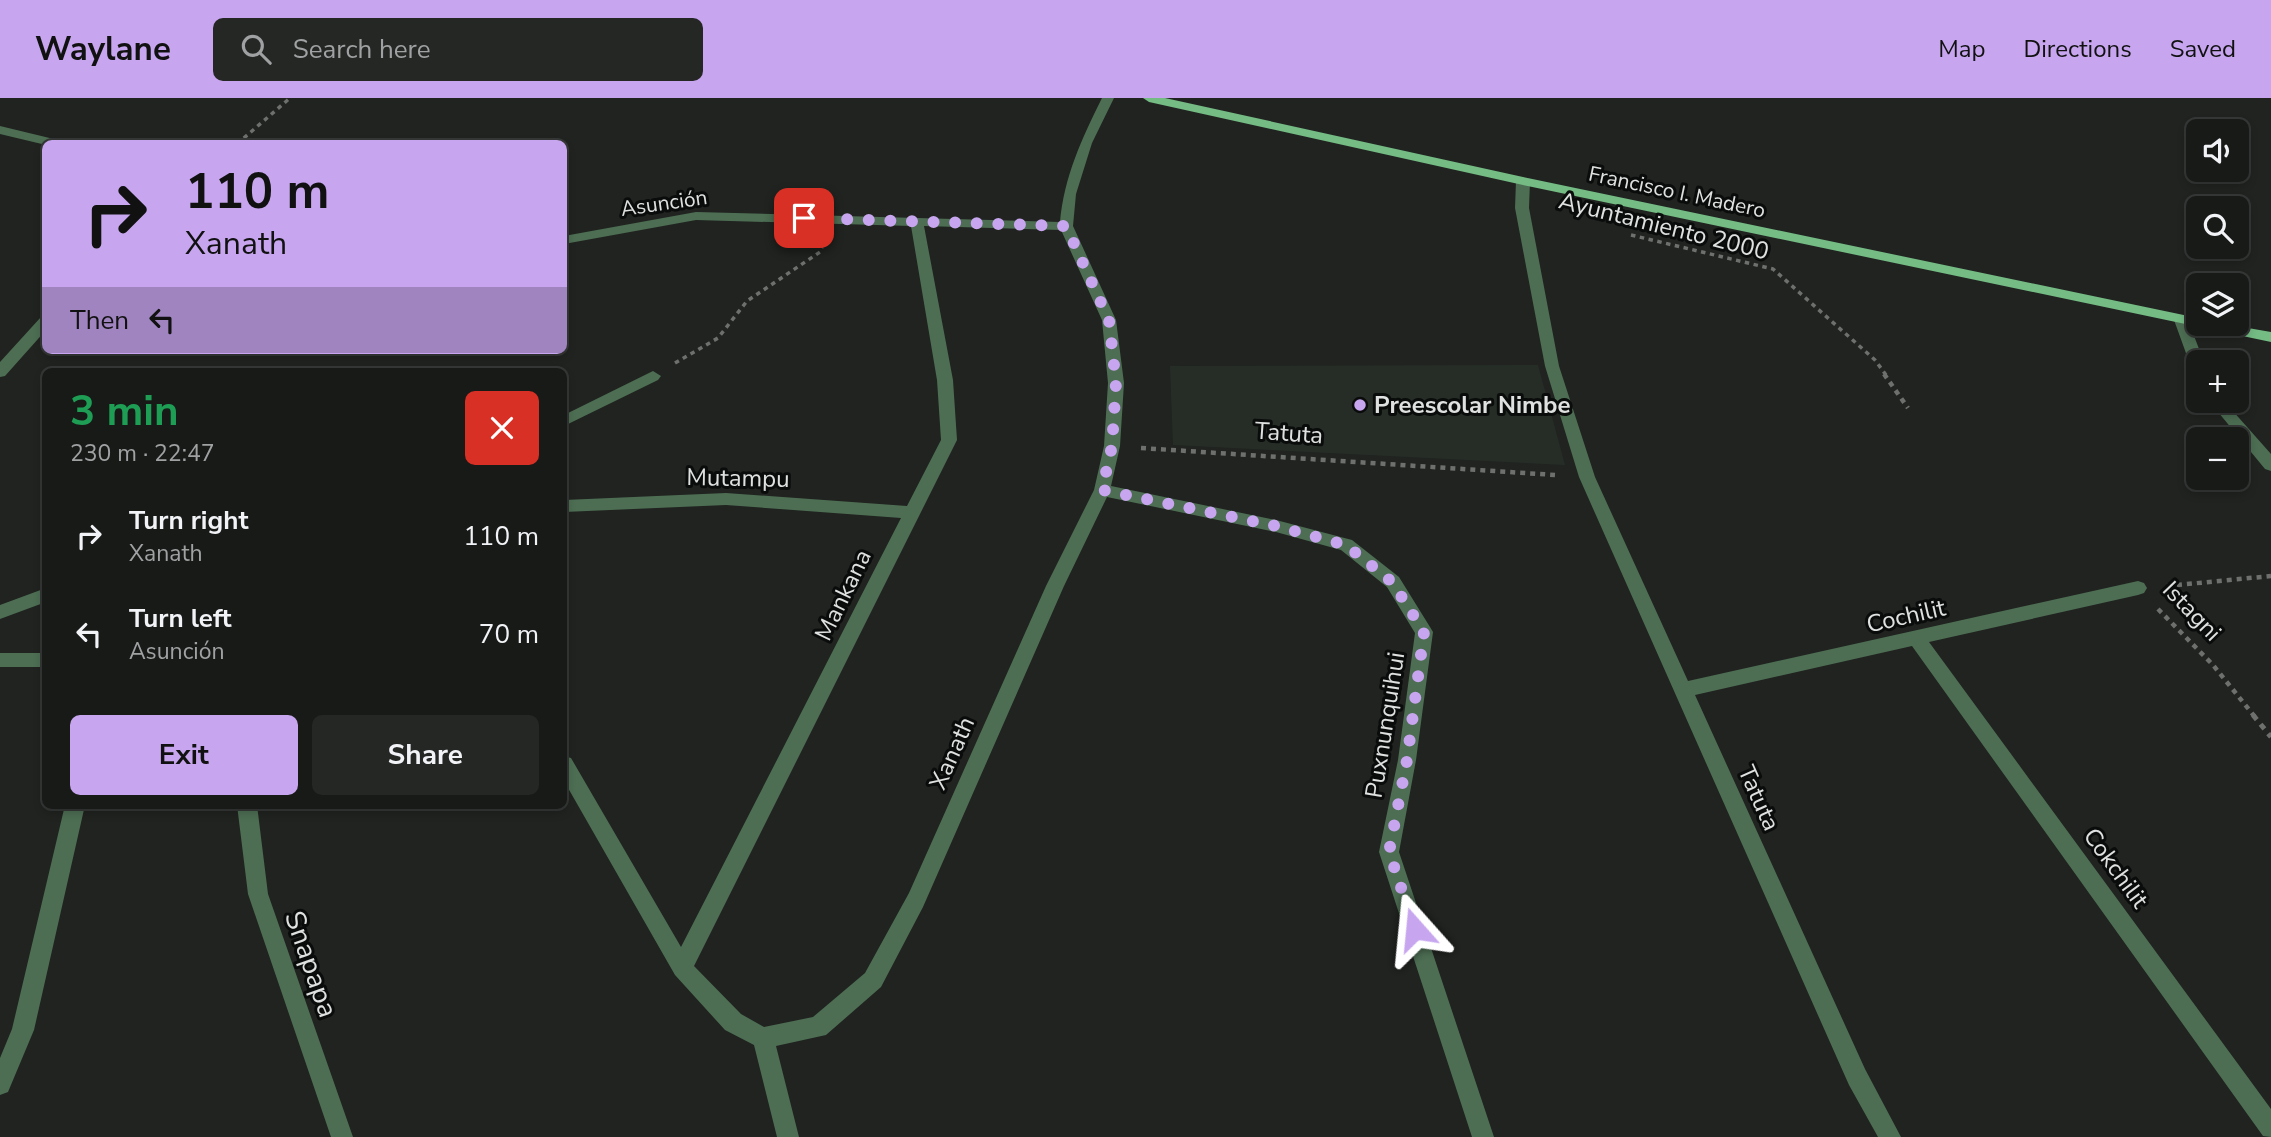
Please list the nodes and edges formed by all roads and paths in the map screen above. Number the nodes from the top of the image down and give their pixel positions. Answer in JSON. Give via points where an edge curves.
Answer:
{"nodes":[{"id":1,"x":290,"y":98,"type":"edge"},
{"id":2,"x":1108,"y":98,"type":"edge"},
{"id":3,"x":1149,"y":98,"type":"edge"},
{"id":4,"x":0,"y":130,"type":"edge"},
{"id":5,"x":42,"y":140,"type":"edge"},
{"id":6,"x":242,"y":140,"type":"edge"},
{"id":7,"x":1523,"y":181,"type":"junction"},
{"id":8,"x":831,"y":219,"type":"junction"},
{"id":9,"x":917,"y":223,"type":"junction"},
{"id":10,"x":1066,"y":226,"type":"junction"},
{"id":11,"x":1628,"y":234,"type":"dead end"},
{"id":12,"x":567,"y":239,"type":"edge"},
{"id":13,"x":2180,"y":320,"type":"junction"},
{"id":14,"x":2186,"y":321,"type":"edge"},
{"id":15,"x":42,"y":325,"type":"edge"},
{"id":16,"x":2249,"y":333,"type":"edge"},
{"id":17,"x":2271,"y":337,"type":"edge"},
{"id":18,"x":2191,"y":350,"type":"edge"},
{"id":19,"x":0,"y":372,"type":"edge"},
{"id":20,"x":653,"y":376,"type":"joint"},
{"id":21,"x":1908,"y":408,"type":"dead end"},
{"id":22,"x":2226,"y":413,"type":"edge"},
{"id":23,"x":567,"y":419,"type":"edge"},
{"id":24,"x":1112,"y":446,"type":"junction"},
{"id":25,"x":2271,"y":465,"type":"edge"},
{"id":26,"x":1587,"y":477,"type":"junction"},
{"id":27,"x":1102,"y":490,"type":"junction"},
{"id":28,"x":567,"y":506,"type":"edge"},
{"id":29,"x":911,"y":513,"type":"junction"},
{"id":30,"x":2271,"y":576,"type":"edge"},
{"id":31,"x":2138,"y":588,"type":"junction"},
{"id":32,"x":42,"y":596,"type":"edge"},
{"id":33,"x":0,"y":612,"type":"edge"},
{"id":34,"x":1917,"y":639,"type":"junction"},
{"id":35,"x":0,"y":660,"type":"edge"},
{"id":36,"x":42,"y":660,"type":"edge"},
{"id":37,"x":1684,"y":690,"type":"junction"},
{"id":38,"x":2271,"y":737,"type":"edge"},
{"id":39,"x":567,"y":769,"type":"edge"},
{"id":40,"x":74,"y":809,"type":"edge"},
{"id":41,"x":247,"y":809,"type":"edge"},
{"id":42,"x":682,"y":968,"type":"junction"},
{"id":43,"x":763,"y":1038,"type":"junction"},
{"id":44,"x":0,"y":1084,"type":"edge"},
{"id":45,"x":2271,"y":1128,"type":"edge"},
{"id":46,"x":342,"y":1137,"type":"edge"},
{"id":47,"x":788,"y":1137,"type":"edge"},
{"id":48,"x":1483,"y":1137,"type":"edge"},
{"id":49,"x":1890,"y":1137,"type":"edge"}],
"edges":[{"from":1,"to":6,"type":"path"},
{"from":2,"to":10,"type":"street","via":[[1073,181]]},
{"from":3,"to":7,"type":"main road","name":"Francisco I. Madero"},
{"from":4,"to":5,"type":"street"},
{"from":7,"to":13,"type":"main road","name":"Francisco I. Madero"},
{"from":7,"to":26,"type":"street","name":"Tatuta","via":[[1522,208],[1552,366]]},
{"from":8,"to":9,"type":"street","name":"Asunción"},
{"from":8,"to":12,"type":"street","name":"Asunción","via":[[696,216]]},
{"from":8,"to":20,"type":"path","via":[[820,252],[747,301],[718,338]]},
{"from":9,"to":10,"type":"street","name":"Asunción"},
{"from":9,"to":29,"type":"street","name":"Mankana","via":[[945,380],[949,440]]},
{"from":10,"to":24,"type":"street","name":"Xanath","via":[[1109,320],[1116,383]]},
{"from":11,"to":21,"type":"path","name":"Ayuntamiento 2000","via":[[1773,270],[1875,359]]},
{"from":13,"to":14,"type":"main road","name":"Francisco I. Madero"},
{"from":13,"to":18,"type":"street"},
{"from":15,"to":19,"type":"street"},
{"from":16,"to":17,"type":"main road","name":"Francisco I. Madero"},
{"from":20,"to":23,"type":"street"},
{"from":22,"to":25,"type":"street"},
{"from":24,"to":26,"type":"path","name":"Tatuta"},
{"from":24,"to":27,"type":"street","name":"Xanath"},
{"from":26,"to":37,"type":"street","name":"Tatuta"},
{"from":27,"to":43,"type":"street","name":"Xanath","via":[[916,900],[873,980],[818,1027]]},
{"from":27,"to":48,"type":"street","name":"Puxnunquihui","via":[[1346,545],[1392,582],[1424,632],[1389,852]]},
{"from":28,"to":29,"type":"street","name":"Mutampu","via":[[726,499]]},
{"from":29,"to":42,"type":"street","name":"Mankana"},
{"from":30,"to":31,"type":"path","name":"Istagni"},
{"from":31,"to":34,"type":"street","name":"Cochilit"},
{"from":31,"to":38,"type":"path","name":"Istagni","via":[[2213,665]]},
{"from":32,"to":33,"type":"street"},
{"from":34,"to":37,"type":"street","name":"Cochilit"},
{"from":34,"to":45,"type":"street","name":"Cokchilit"},
{"from":35,"to":36,"type":"street"},
{"from":37,"to":49,"type":"street","name":"Tatuta","via":[[1857,1077]]},
{"from":39,"to":42,"type":"street"},
{"from":40,"to":44,"type":"street","via":[[23,1030]]},
{"from":41,"to":46,"type":"street","name":"Snapapa","via":[[258,894]]},
{"from":42,"to":43,"type":"street","via":[[733,1021]]},
{"from":43,"to":47,"type":"street"}]}
